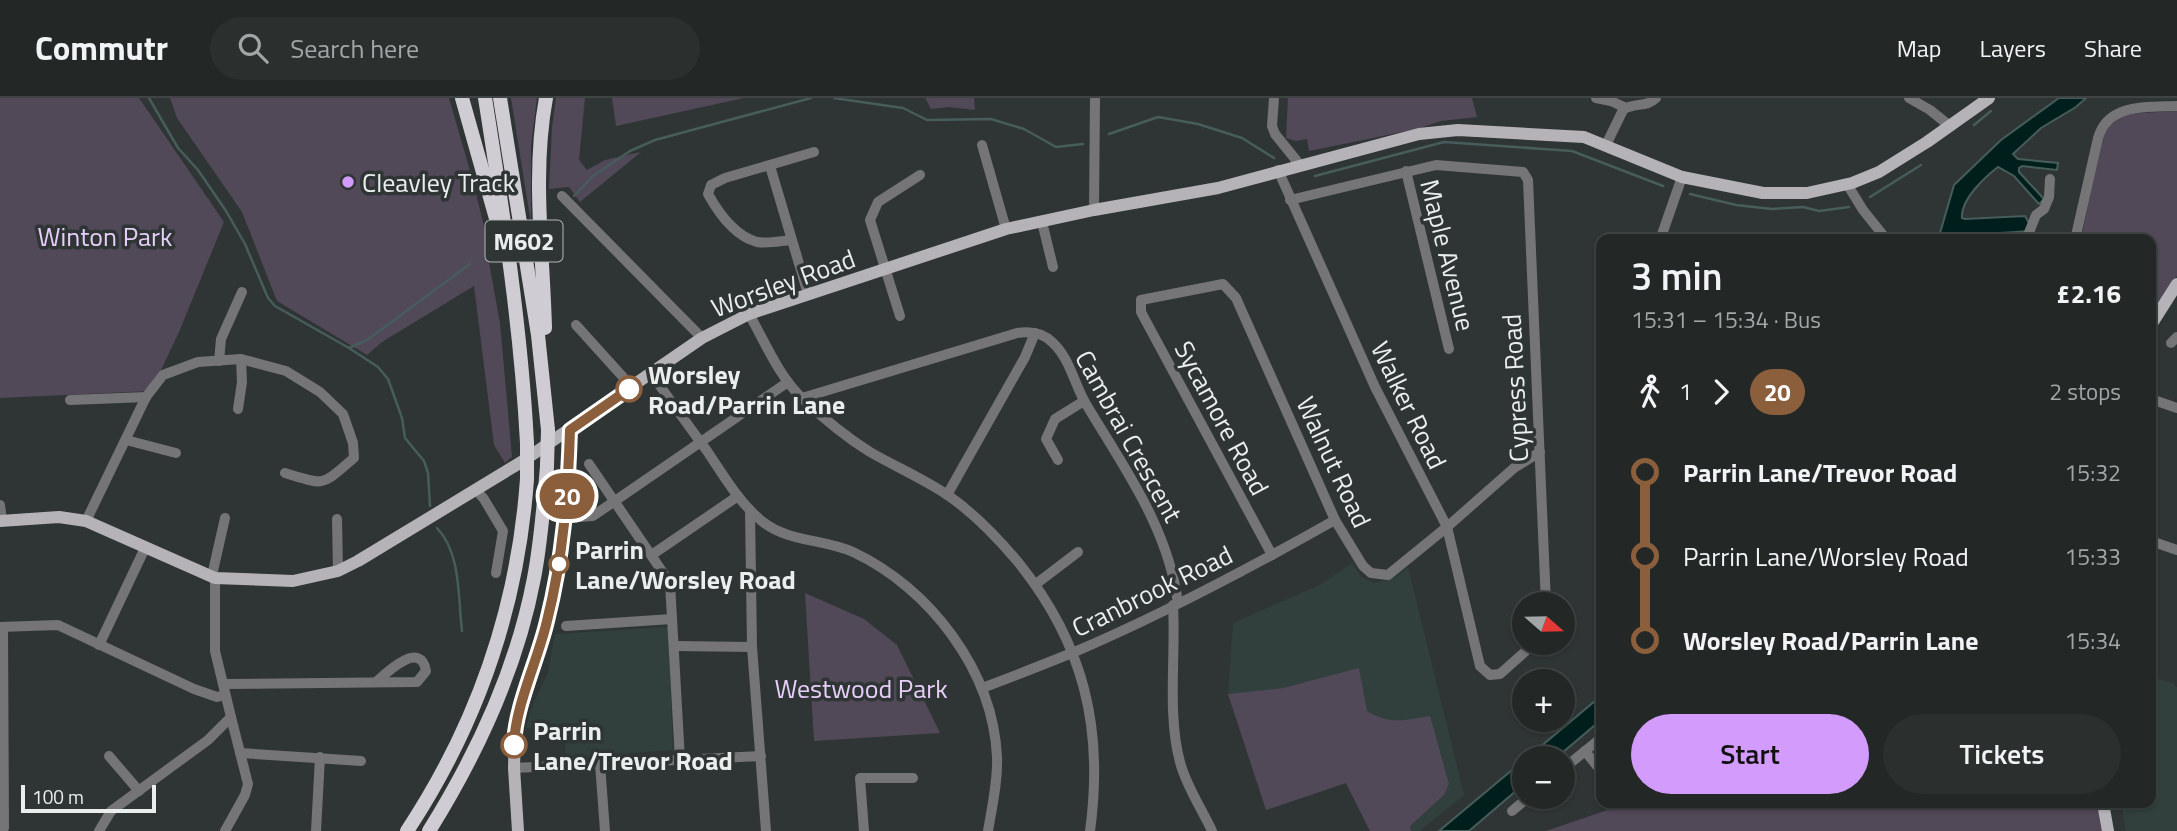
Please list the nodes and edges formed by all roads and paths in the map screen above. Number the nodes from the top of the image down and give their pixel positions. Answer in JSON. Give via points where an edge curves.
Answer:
{"nodes":[{"id":1,"x":462,"y":98,"type":"edge"},
{"id":2,"x":485,"y":98,"type":"edge"},
{"id":3,"x":500,"y":98,"type":"edge"},
{"id":4,"x":546,"y":98,"type":"edge"},
{"id":5,"x":1096,"y":98,"type":"edge"},
{"id":6,"x":1275,"y":98,"type":"edge"},
{"id":7,"x":1596,"y":98,"type":"edge"},
{"id":8,"x":1656,"y":98,"type":"edge"},
{"id":9,"x":1909,"y":98,"type":"edge"},
{"id":10,"x":1989,"y":98,"type":"edge"},
{"id":11,"x":2177,"y":106,"type":"edge"},
{"id":12,"x":1624,"y":108,"type":"junction"},
{"id":13,"x":1950,"y":126,"type":"junction"},
{"id":14,"x":982,"y":145,"type":"dead end"},
{"id":15,"x":1604,"y":145,"type":"junction"},
{"id":16,"x":814,"y":152,"type":"dead end"},
{"id":17,"x":1300,"y":165,"type":"junction"},
{"id":18,"x":770,"y":166,"type":"junction"},
{"id":19,"x":1278,"y":170,"type":"junction"},
{"id":20,"x":1406,"y":171,"type":"junction"},
{"id":21,"x":920,"y":175,"type":"dead end"},
{"id":22,"x":1682,"y":177,"type":"junction"},
{"id":23,"x":2050,"y":179,"type":"dead end"},
{"id":24,"x":1847,"y":184,"type":"junction"},
{"id":25,"x":562,"y":196,"type":"dead end"},
{"id":26,"x":1290,"y":200,"type":"junction"},
{"id":27,"x":1094,"y":210,"type":"junction"},
{"id":28,"x":1042,"y":222,"type":"junction"},
{"id":29,"x":1006,"y":229,"type":"junction"},
{"id":30,"x":1662,"y":234,"type":"edge"},
{"id":31,"x":1882,"y":234,"type":"edge"},
{"id":32,"x":2028,"y":234,"type":"edge"},
{"id":33,"x":2077,"y":234,"type":"edge"},
{"id":34,"x":791,"y":240,"type":"junction"},
{"id":35,"x":506,"y":247,"type":"junction"},
{"id":36,"x":1053,"y":267,"type":"dead end"},
{"id":37,"x":886,"y":270,"type":"junction"},
{"id":38,"x":1223,"y":284,"type":"joint"},
{"id":39,"x":2177,"y":284,"type":"edge"},
{"id":40,"x":242,"y":292,"type":"dead end"},
{"id":41,"x":808,"y":294,"type":"junction"},
{"id":42,"x":748,"y":314,"type":"junction"},
{"id":43,"x":900,"y":316,"type":"dead end"},
{"id":44,"x":2156,"y":317,"type":"edge"},
{"id":45,"x":576,"y":325,"type":"dead end"},
{"id":46,"x":1035,"y":333,"type":"junction"},
{"id":47,"x":702,"y":338,"type":"junction"},
{"id":48,"x":1449,"y":349,"type":"dead end"},
{"id":49,"x":240,"y":359,"type":"junction"},
{"id":50,"x":219,"y":361,"type":"junction"},
{"id":51,"x":651,"y":373,"type":"junction"},
{"id":52,"x":788,"y":382,"type":"junction"},
{"id":53,"x":545,"y":385,"type":"junction"},
{"id":54,"x":632,"y":387,"type":"junction"},
{"id":55,"x":146,"y":397,"type":"junction"},
{"id":56,"x":802,"y":398,"type":"junction"},
{"id":57,"x":70,"y":400,"type":"dead end"},
{"id":58,"x":1084,"y":401,"type":"junction"},
{"id":59,"x":2156,"y":401,"type":"edge"},
{"id":60,"x":2177,"y":408,"type":"edge"},
{"id":61,"x":238,"y":409,"type":"dead end"},
{"id":62,"x":570,"y":430,"type":"junction"},
{"id":63,"x":126,"y":440,"type":"junction"},
{"id":64,"x":699,"y":441,"type":"junction"},
{"id":65,"x":1540,"y":452,"type":"junction"},
{"id":66,"x":176,"y":453,"type":"dead end"},
{"id":67,"x":1058,"y":460,"type":"dead end"},
{"id":68,"x":589,"y":464,"type":"dead end"},
{"id":69,"x":285,"y":473,"type":"dead end"},
{"id":70,"x":477,"y":491,"type":"junction"},
{"id":71,"x":947,"y":495,"type":"junction"},
{"id":72,"x":738,"y":496,"type":"junction"},
{"id":73,"x":615,"y":501,"type":"junction"},
{"id":74,"x":0,"y":505,"type":"edge"},
{"id":75,"x":750,"y":511,"type":"junction"},
{"id":76,"x":579,"y":517,"type":"dead end"},
{"id":77,"x":225,"y":518,"type":"dead end"},
{"id":78,"x":337,"y":519,"type":"dead end"},
{"id":79,"x":1335,"y":520,"type":"junction"},
{"id":80,"x":1,"y":521,"type":"edge"},
{"id":81,"x":86,"y":522,"type":"junction"},
{"id":82,"x":1447,"y":527,"type":"junction"},
{"id":83,"x":2156,"y":543,"type":"edge"},
{"id":84,"x":145,"y":548,"type":"junction"},
{"id":85,"x":2177,"y":550,"type":"edge"},
{"id":86,"x":1078,"y":552,"type":"dead end"},
{"id":87,"x":653,"y":554,"type":"junction"},
{"id":88,"x":1272,"y":555,"type":"junction"},
{"id":89,"x":338,"y":571,"type":"junction"},
{"id":90,"x":496,"y":573,"type":"dead end"},
{"id":91,"x":215,"y":578,"type":"junction"},
{"id":92,"x":1035,"y":584,"type":"junction"},
{"id":93,"x":1546,"y":592,"type":"edge"},
{"id":94,"x":1176,"y":604,"type":"junction"},
{"id":95,"x":672,"y":619,"type":"junction"},
{"id":96,"x":566,"y":625,"type":"dead end"},
{"id":97,"x":1,"y":627,"type":"edge"},
{"id":98,"x":99,"y":645,"type":"junction"},
{"id":99,"x":674,"y":646,"type":"junction"},
{"id":100,"x":752,"y":647,"type":"junction"},
{"id":101,"x":1074,"y":652,"type":"junction"},
{"id":102,"x":1521,"y":655,"type":"edge"},
{"id":103,"x":376,"y":682,"type":"junction"},
{"id":104,"x":223,"y":684,"type":"junction"},
{"id":105,"x":982,"y":688,"type":"junction"},
{"id":106,"x":225,"y":695,"type":"junction"},
{"id":107,"x":231,"y":717,"type":"junction"},
{"id":108,"x":1596,"y":742,"type":"edge"},
{"id":109,"x":1585,"y":751,"type":"junction"},
{"id":110,"x":240,"y":752,"type":"junction"},
{"id":111,"x":109,"y":756,"type":"dead end"},
{"id":112,"x":761,"y":756,"type":"junction"},
{"id":113,"x":320,"y":757,"type":"junction"},
{"id":114,"x":1575,"y":759,"type":"edge"},
{"id":115,"x":680,"y":760,"type":"junction"},
{"id":116,"x":361,"y":761,"type":"dead end"},
{"id":117,"x":600,"y":764,"type":"junction"},
{"id":118,"x":1596,"y":765,"type":"edge"},
{"id":119,"x":514,"y":768,"type":"junction"},
{"id":120,"x":913,"y":778,"type":"dead end"},
{"id":121,"x":139,"y":791,"type":"junction"},
{"id":122,"x":2104,"y":808,"type":"edge"},
{"id":123,"x":1514,"y":809,"type":"edge"},
{"id":124,"x":1512,"y":811,"type":"dead end"},
{"id":125,"x":4,"y":828,"type":"dead end"},
{"id":126,"x":99,"y":831,"type":"edge"},
{"id":127,"x":225,"y":831,"type":"edge"},
{"id":128,"x":316,"y":831,"type":"edge"},
{"id":129,"x":407,"y":831,"type":"edge"},
{"id":130,"x":429,"y":831,"type":"edge"},
{"id":131,"x":518,"y":831,"type":"edge"},
{"id":132,"x":605,"y":831,"type":"edge"},
{"id":133,"x":766,"y":831,"type":"edge"},
{"id":134,"x":864,"y":831,"type":"edge"},
{"id":135,"x":988,"y":831,"type":"edge"},
{"id":136,"x":1090,"y":831,"type":"edge"},
{"id":137,"x":1212,"y":831,"type":"edge"},
{"id":138,"x":2108,"y":831,"type":"edge"}],
"edges":[{"from":1,"to":35,"type":"highway","number":"M602"},
{"from":2,"to":35,"type":"highway","number":"M602"},
{"from":3,"to":53,"type":"highway","number":"M602"},
{"from":4,"to":53,"type":"highway","number":"M602","via":[[540,160]]},
{"from":5,"to":27,"type":"street"},
{"from":6,"to":17,"type":"street","via":[[1272,126]]},
{"from":7,"to":12,"type":"street"},
{"from":8,"to":12,"type":"street","via":[[1648,105]]},
{"from":9,"to":13,"type":"street"},
{"from":10,"to":13,"type":"main road","name":"Worsley Road"},
{"from":11,"to":33,"type":"street","via":[[2123,110],[2104,124]]},
{"from":12,"to":15,"type":"street"},
{"from":13,"to":24,"type":"main road","name":"Worsley Road","via":[[1879,172]]},
{"from":14,"to":29,"type":"street"},
{"from":15,"to":17,"type":"main road","name":"Worsley Road","via":[[1584,137],[1458,130],[1419,134]]},
{"from":15,"to":22,"type":"main road","name":"Worsley Road"},
{"from":16,"to":18,"type":"street"},
{"from":17,"to":19,"type":"main road","name":"Worsley Road"},
{"from":18,"to":34,"type":"street"},
{"from":18,"to":34,"type":"street","via":[[725,178],[711,185],[708,194],[741,235],[757,242]]},
{"from":19,"to":26,"type":"street","name":"Walker Road"},
{"from":19,"to":27,"type":"main road","name":"Worsley Road","via":[[1218,187]]},
{"from":20,"to":26,"type":"street"},
{"from":20,"to":48,"type":"street","name":"Maple Avenue"},
{"from":20,"to":65,"type":"street","name":"Cypress Road","via":[[1436,165],[1522,172],[1528,180]]},
{"from":21,"to":37,"type":"street","via":[[878,202],[872,214]]},
{"from":22,"to":24,"type":"main road","name":"Worsley Road","via":[[1763,193],[1807,193]]},
{"from":22,"to":30,"type":"street"},
{"from":23,"to":32,"type":"street","via":[[2049,197]]},
{"from":24,"to":31,"type":"street"},
{"from":25,"to":47,"type":"street"},
{"from":26,"to":82,"type":"street","name":"Walker Road","via":[[1375,387]]},
{"from":27,"to":28,"type":"main road","name":"Worsley Road"},
{"from":28,"to":29,"type":"main road","name":"Worsley Road"},
{"from":28,"to":36,"type":"street"},
{"from":29,"to":37,"type":"main road","name":"Worsley Road"},
{"from":34,"to":41,"type":"street"},
{"from":35,"to":129,"type":"highway","number":"M602","bridge":true,"via":[[523,364],[527,443],[527,479],[514,574],[496,647],[458,743]]},
{"from":37,"to":41,"type":"main road","name":"Worsley Road"},
{"from":37,"to":43,"type":"street"},
{"from":38,"to":79,"type":"street","name":"Walnut Road","via":[[1236,298]]},
{"from":38,"to":88,"type":"street","name":"Sycamore Road","via":[[1142,300],[1141,312]]},
{"from":39,"to":44,"type":"main road"},
{"from":40,"to":50,"type":"street","via":[[221,339]]},
{"from":41,"to":42,"type":"main road","name":"Worsley Road"},
{"from":42,"to":47,"type":"main road","name":"Worsley Road"},
{"from":42,"to":52,"type":"street"},
{"from":45,"to":54,"type":"street"},
{"from":46,"to":56,"type":"street","via":[[1017,333]]},
{"from":46,"to":58,"type":"street","name":"Cambrai Crescent","via":[[1057,347]]},
{"from":46,"to":71,"type":"street"},
{"from":47,"to":51,"type":"main road","name":"Worsley Road"},
{"from":49,"to":50,"type":"street"},
{"from":49,"to":61,"type":"street"},
{"from":49,"to":69,"type":"street","via":[[286,371],[320,392],[343,414],[354,458],[326,481],[316,483]]},
{"from":50,"to":55,"type":"street","via":[[198,362],[163,374]]},
{"from":51,"to":54,"type":"main road","name":"Worsley Road"},
{"from":51,"to":64,"type":"street"},
{"from":52,"to":56,"type":"street"},
{"from":52,"to":64,"type":"street"},
{"from":53,"to":130,"type":"highway","number":"M602","bridge":true,"via":[[547,466],[534,580],[515,653],[488,722],[458,785]]},
{"from":54,"to":62,"type":"main road","name":"Worsley Road"},
{"from":55,"to":57,"type":"street"},
{"from":55,"to":63,"type":"street"},
{"from":56,"to":71,"type":"street","via":[[850,439]]},
{"from":58,"to":67,"type":"street","via":[[1055,419],[1046,439]]},
{"from":58,"to":94,"type":"street","name":"Cambrai Crescent","via":[[1149,508],[1170,560]]},
{"from":59,"to":60,"type":"street"},
{"from":62,"to":70,"type":"main road","name":"Worsley Road"},
{"from":62,"to":119,"type":"main road","via":[[566,515],[556,580],[514,729]]},
{"from":63,"to":66,"type":"street"},
{"from":63,"to":81,"type":"street"},
{"from":64,"to":72,"type":"street"},
{"from":64,"to":73,"type":"street"},
{"from":65,"to":82,"type":"street","via":[[1514,468]]},
{"from":65,"to":93,"type":"street","name":"Cypress Road"},
{"from":68,"to":73,"type":"street"},
{"from":70,"to":89,"type":"main road","name":"Worsley Road"},
{"from":70,"to":90,"type":"street","via":[[503,531]]},
{"from":71,"to":92,"type":"street","via":[[981,520]]},
{"from":72,"to":75,"type":"street"},
{"from":72,"to":87,"type":"street"},
{"from":73,"to":76,"type":"street","via":[[593,516]]},
{"from":73,"to":87,"type":"street"},
{"from":74,"to":80,"type":"street"},
{"from":75,"to":100,"type":"street"},
{"from":75,"to":105,"type":"street","via":[[779,531],[851,551],[885,571],[924,604],[956,640]]},
{"from":77,"to":91,"type":"street"},
{"from":78,"to":89,"type":"street"},
{"from":79,"to":82,"type":"street","name":"Walnut Road","via":[[1363,565],[1371,573],[1388,575]]},
{"from":79,"to":88,"type":"street","name":"Cranbrook Road"},
{"from":80,"to":81,"type":"main road","name":"Worsley Road","via":[[59,517]]},
{"from":81,"to":84,"type":"main road","name":"Worsley Road"},
{"from":82,"to":102,"type":"street","name":"Walker Road","via":[[1480,666],[1490,675],[1500,674]]},
{"from":83,"to":85,"type":"street"},
{"from":84,"to":91,"type":"main road","name":"Worsley Road"},
{"from":84,"to":98,"type":"street"},
{"from":86,"to":92,"type":"street"},
{"from":87,"to":95,"type":"street","via":[[670,583]]},
{"from":88,"to":94,"type":"street","name":"Cranbrook Road"},
{"from":89,"to":91,"type":"main road","name":"Worsley Road","via":[[293,581]]},
{"from":91,"to":104,"type":"street","via":[[215,651]]},
{"from":92,"to":101,"type":"street"},
{"from":94,"to":101,"type":"street","name":"Cranbrook Road"},
{"from":94,"to":137,"type":"street","name":"Cambrai Crescent","via":[[1178,752]]},
{"from":95,"to":96,"type":"street"},
{"from":95,"to":99,"type":"street"},
{"from":97,"to":98,"type":"street","via":[[58,625]]},
{"from":97,"to":125,"type":"street"},
{"from":98,"to":106,"type":"street","via":[[194,689]]},
{"from":99,"to":100,"type":"street"},
{"from":99,"to":115,"type":"street"},
{"from":100,"to":112,"type":"street"},
{"from":101,"to":105,"type":"street","name":"Cranbrook Road"},
{"from":101,"to":136,"type":"street","via":[[1091,718],[1095,776]]},
{"from":103,"to":103,"type":"street","via":[[417,682],[423,678],[425,664],[412,656]]},
{"from":103,"to":104,"type":"street"},
{"from":104,"to":106,"type":"street"},
{"from":105,"to":135,"type":"street","via":[[997,757]]},
{"from":106,"to":107,"type":"street"},
{"from":107,"to":110,"type":"street"},
{"from":107,"to":121,"type":"street","via":[[208,740]]},
{"from":108,"to":109,"type":"street"},
{"from":109,"to":114,"type":"street"},
{"from":109,"to":118,"type":"street"},
{"from":110,"to":113,"type":"street"},
{"from":110,"to":127,"type":"street","via":[[247,789]]},
{"from":111,"to":121,"type":"street"},
{"from":112,"to":115,"type":"street"},
{"from":112,"to":133,"type":"street"},
{"from":113,"to":116,"type":"street"},
{"from":113,"to":128,"type":"street"},
{"from":115,"to":117,"type":"street"},
{"from":117,"to":119,"type":"street"},
{"from":117,"to":132,"type":"street"},
{"from":119,"to":131,"type":"main road"},
{"from":120,"to":134,"type":"street","via":[[860,778]]},
{"from":121,"to":126,"type":"street","via":[[111,811]]},
{"from":122,"to":138,"type":"main road"},
{"from":123,"to":124,"type":"street"}]}
